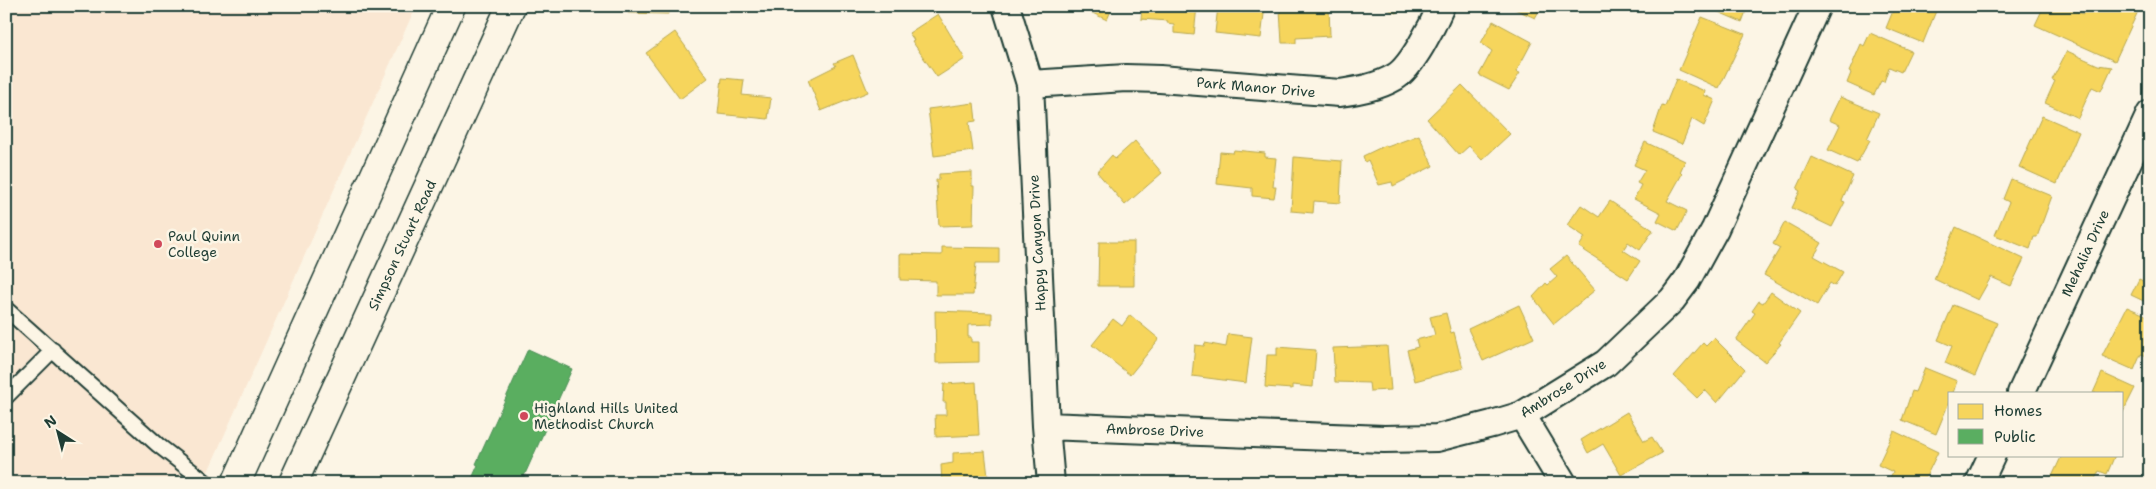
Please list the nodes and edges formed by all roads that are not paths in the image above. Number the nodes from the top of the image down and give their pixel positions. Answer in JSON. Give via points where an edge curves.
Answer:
{"nodes":[{"id":1,"x":450,"y":6,"type":"edge"},
{"id":2,"x":511,"y":6,"type":"edge"},
{"id":3,"x":1006,"y":6,"type":"edge"},
{"id":4,"x":1441,"y":6,"type":"edge"},
{"id":5,"x":1816,"y":6,"type":"edge"},
{"id":6,"x":1030,"y":84,"type":"junction"},
{"id":7,"x":2150,"y":114,"type":"edge"},
{"id":8,"x":6,"y":309,"type":"edge"},
{"id":9,"x":52,"y":350,"type":"junction"},
{"id":10,"x":2021,"y":392,"type":"edge"},
{"id":11,"x":6,"y":397,"type":"edge"},
{"id":12,"x":1522,"y":415,"type":"junction"},
{"id":13,"x":1046,"y":426,"type":"junction"},
{"id":14,"x":1992,"y":456,"type":"edge"},
{"id":15,"x":207,"y":483,"type":"edge"},
{"id":16,"x":236,"y":483,"type":"edge"},
{"id":17,"x":293,"y":483,"type":"edge"},
{"id":18,"x":1051,"y":483,"type":"edge"},
{"id":19,"x":1563,"y":483,"type":"edge"},
{"id":20,"x":1979,"y":483,"type":"edge"}],
"edges":[{"from":1,"to":16,"type":"main road"},
{"from":2,"to":17,"type":"main road","name":"Simpson Stuart Road"},
{"from":3,"to":6,"type":"street","name":"Happy Canyon Drive"},
{"from":4,"to":6,"type":"street","name":"Park Manor Drive","via":[[1430,31],[1397,76],[1367,89],[1314,92],[1126,78]]},
{"from":5,"to":12,"type":"street","name":"Ambrose Drive","via":[[1715,230],[1688,280],[1672,300],[1606,363]]},
{"from":6,"to":13,"type":"street","name":"Happy Canyon Drive"},
{"from":7,"to":10,"type":"street","name":"Mehalia Drive"},
{"from":8,"to":9,"type":"lane"},
{"from":9,"to":11,"type":"lane"},
{"from":9,"to":15,"type":"lane","via":[[158,445]]},
{"from":12,"to":13,"type":"street","name":"Ambrose Drive","via":[[1437,438],[1384,439]]},
{"from":12,"to":19,"type":"street"},
{"from":13,"to":18,"type":"street","name":"Happy Canyon Drive"},
{"from":14,"to":20,"type":"street"}]}
